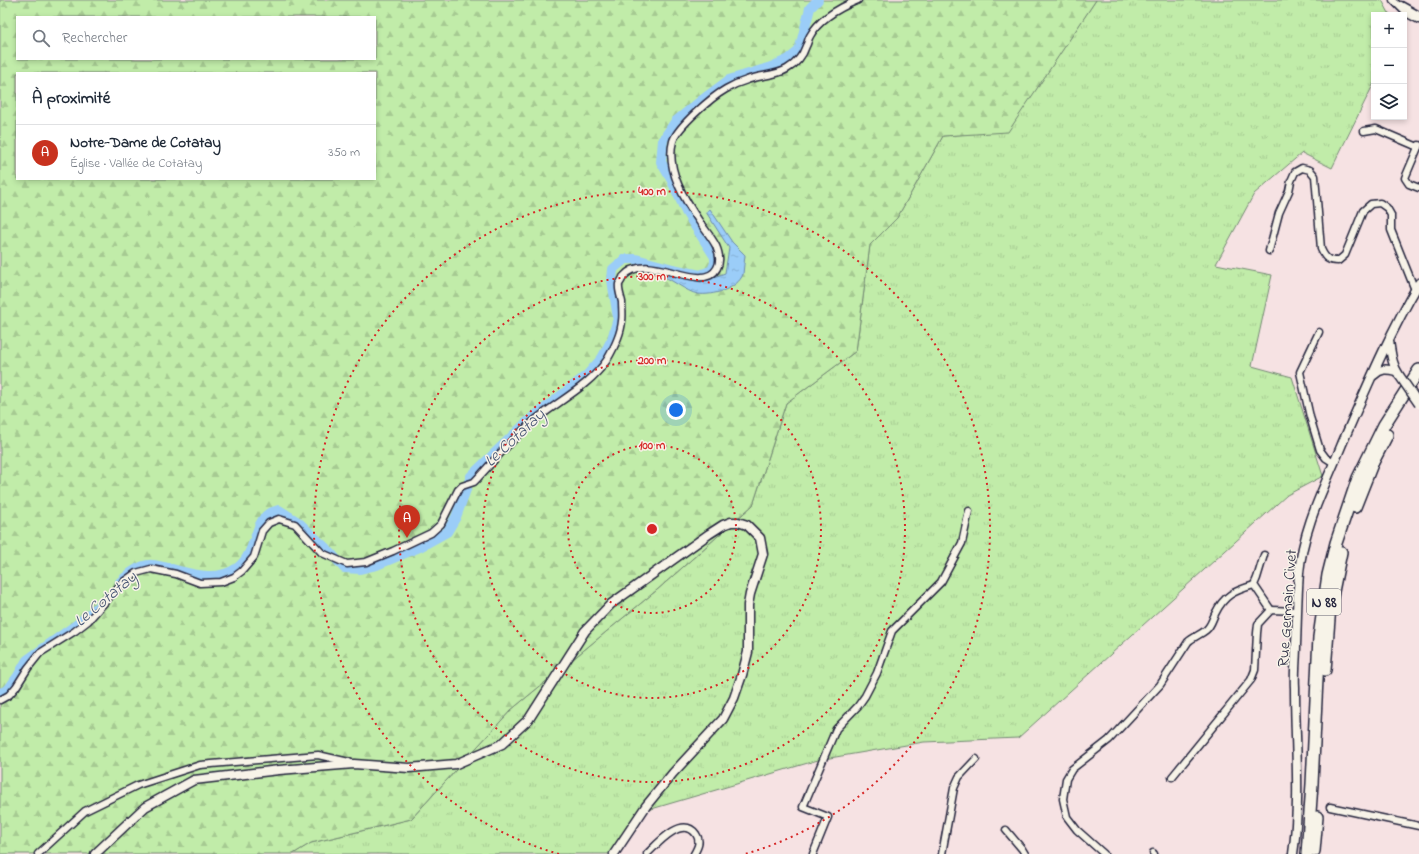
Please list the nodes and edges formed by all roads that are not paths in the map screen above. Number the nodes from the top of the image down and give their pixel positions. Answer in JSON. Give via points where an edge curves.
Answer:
{"nodes":[{"id":1,"x":858,"y":0,"type":"edge"},
{"id":2,"x":1393,"y":0,"type":"edge"},
{"id":3,"x":1419,"y":15,"type":"edge"},
{"id":4,"x":1419,"y":20,"type":"edge"},
{"id":5,"x":1364,"y":131,"type":"dead end"},
{"id":6,"x":1418,"y":146,"type":"edge"},
{"id":7,"x":1419,"y":188,"type":"edge"},
{"id":8,"x":1269,"y":251,"type":"dead end"},
{"id":9,"x":1417,"y":286,"type":"edge"},
{"id":10,"x":1319,"y":332,"type":"dead end"},
{"id":11,"x":1389,"y":341,"type":"junction"},
{"id":12,"x":1419,"y":370,"type":"edge"},
{"id":13,"x":1398,"y":373,"type":"junction"},
{"id":14,"x":1372,"y":377,"type":"junction"},
{"id":15,"x":1419,"y":382,"type":"edge"},
{"id":16,"x":1419,"y":404,"type":"edge"},
{"id":17,"x":1334,"y":463,"type":"junction"},
{"id":18,"x":969,"y":511,"type":"dead end"},
{"id":19,"x":1264,"y":555,"type":"dead end"},
{"id":20,"x":1254,"y":585,"type":"junction"},
{"id":21,"x":1271,"y":610,"type":"junction"},
{"id":22,"x":1297,"y":611,"type":"junction"},
{"id":23,"x":0,"y":700,"type":"edge"},
{"id":24,"x":976,"y":760,"type":"dead end"},
{"id":25,"x":354,"y":764,"type":"junction"},
{"id":26,"x":1172,"y":777,"type":"dead end"},
{"id":27,"x":1330,"y":807,"type":"dead end"},
{"id":28,"x":1419,"y":826,"type":"edge"},
{"id":29,"x":1006,"y":830,"type":"dead end"},
{"id":30,"x":38,"y":854,"type":"edge"},
{"id":31,"x":95,"y":854,"type":"edge"},
{"id":32,"x":614,"y":854,"type":"edge"},
{"id":33,"x":647,"y":854,"type":"edge"},
{"id":34,"x":694,"y":854,"type":"edge"},
{"id":35,"x":813,"y":854,"type":"edge"},
{"id":36,"x":942,"y":854,"type":"edge"},
{"id":37,"x":1025,"y":854,"type":"edge"},
{"id":38,"x":1104,"y":854,"type":"edge"},
{"id":39,"x":1293,"y":854,"type":"edge"},
{"id":40,"x":1307,"y":854,"type":"edge"},
{"id":41,"x":1313,"y":854,"type":"edge"}],
"edges":[{"from":1,"to":23,"type":"street","via":[[816,27],[803,54],[787,69],[727,88],[682,127],[671,148],[673,168],[691,209],[716,246],[718,268],[714,273],[699,278],[654,268],[636,267],[623,278],[619,284],[622,321],[612,352],[605,362],[586,382],[527,426],[474,482],[462,486],[441,524],[431,534],[366,562],[347,564],[322,553],[295,524],[279,519],[269,523],[262,531],[254,557],[234,577],[220,582],[200,584],[176,574],[151,569],[136,573],[122,583],[88,621],[40,653],[16,687]]},
{"from":2,"to":3,"type":"street"},
{"from":2,"to":4,"type":"street","via":[[1406,13]]},
{"from":5,"to":6,"type":"street","via":[[1376,129]]},
{"from":6,"to":7,"type":"street","via":[[1405,178],[1409,184]]},
{"from":8,"to":9,"type":"street","via":[[1278,213],[1295,172],[1302,168],[1310,170],[1315,176],[1321,249],[1324,256],[1330,261],[1338,261],[1345,255],[1363,211],[1371,204],[1380,203],[1391,215],[1391,230]]},
{"from":9,"to":11,"type":"street","name":"Rue Germain Civet"},
{"from":10,"to":17,"type":"street","via":[[1300,372],[1320,450]]},
{"from":11,"to":13,"type":"street","via":[[1392,360]]},
{"from":11,"to":14,"type":"street","name":"Rue Germain Civet"},
{"from":12,"to":40,"type":"highway","number":"N 88","via":[[1384,425],[1361,471],[1345,514],[1328,575],[1319,637]]},
{"from":13,"to":14,"type":"street","via":[[1387,369]]},
{"from":13,"to":16,"type":"street","bridge":true},
{"from":14,"to":17,"type":"street","name":"Rue Germain Civet"},
{"from":15,"to":41,"type":"highway","number":"N 88","via":[[1391,426],[1372,464],[1340,554],[1330,606]]},
{"from":17,"to":22,"type":"street","name":"Rue Germain Civet","via":[[1306,534],[1299,572]]},
{"from":18,"to":35,"type":"street","via":[[962,543],[940,582],[892,631],[877,673],[864,696],[836,729],[803,807],[828,817]]},
{"from":19,"to":20,"type":"street"},
{"from":20,"to":21,"type":"street"},
{"from":20,"to":38,"type":"street","via":[[1235,591],[1223,600],[1206,631],[1188,642],[1160,685],[1109,740],[1072,769],[1066,779],[1063,799],[1067,817],[1077,830]]},
{"from":21,"to":22,"type":"street"},
{"from":21,"to":26,"type":"street","via":[[1258,624],[1255,670],[1251,680]]},
{"from":22,"to":39,"type":"street","name":"Rue Germain Civet","via":[[1294,686],[1297,828]]},
{"from":24,"to":36,"type":"street","via":[[959,776],[954,788]]},
{"from":25,"to":30,"type":"street","via":[[318,755],[200,765],[138,785],[85,811]]},
{"from":25,"to":31,"type":"street","via":[[194,780],[145,807]]},
{"from":25,"to":32,"type":"street","via":[[409,768],[456,764],[502,744],[529,719],[585,631],[611,604],[723,525],[741,522],[760,538],[763,554],[750,594],[748,652],[734,698],[722,719],[646,806]]},
{"from":27,"to":28,"type":"street"},
{"from":29,"to":37,"type":"street"},
{"from":33,"to":34,"type":"street","via":[[671,832],[687,828],[699,838],[699,846]]}]}
